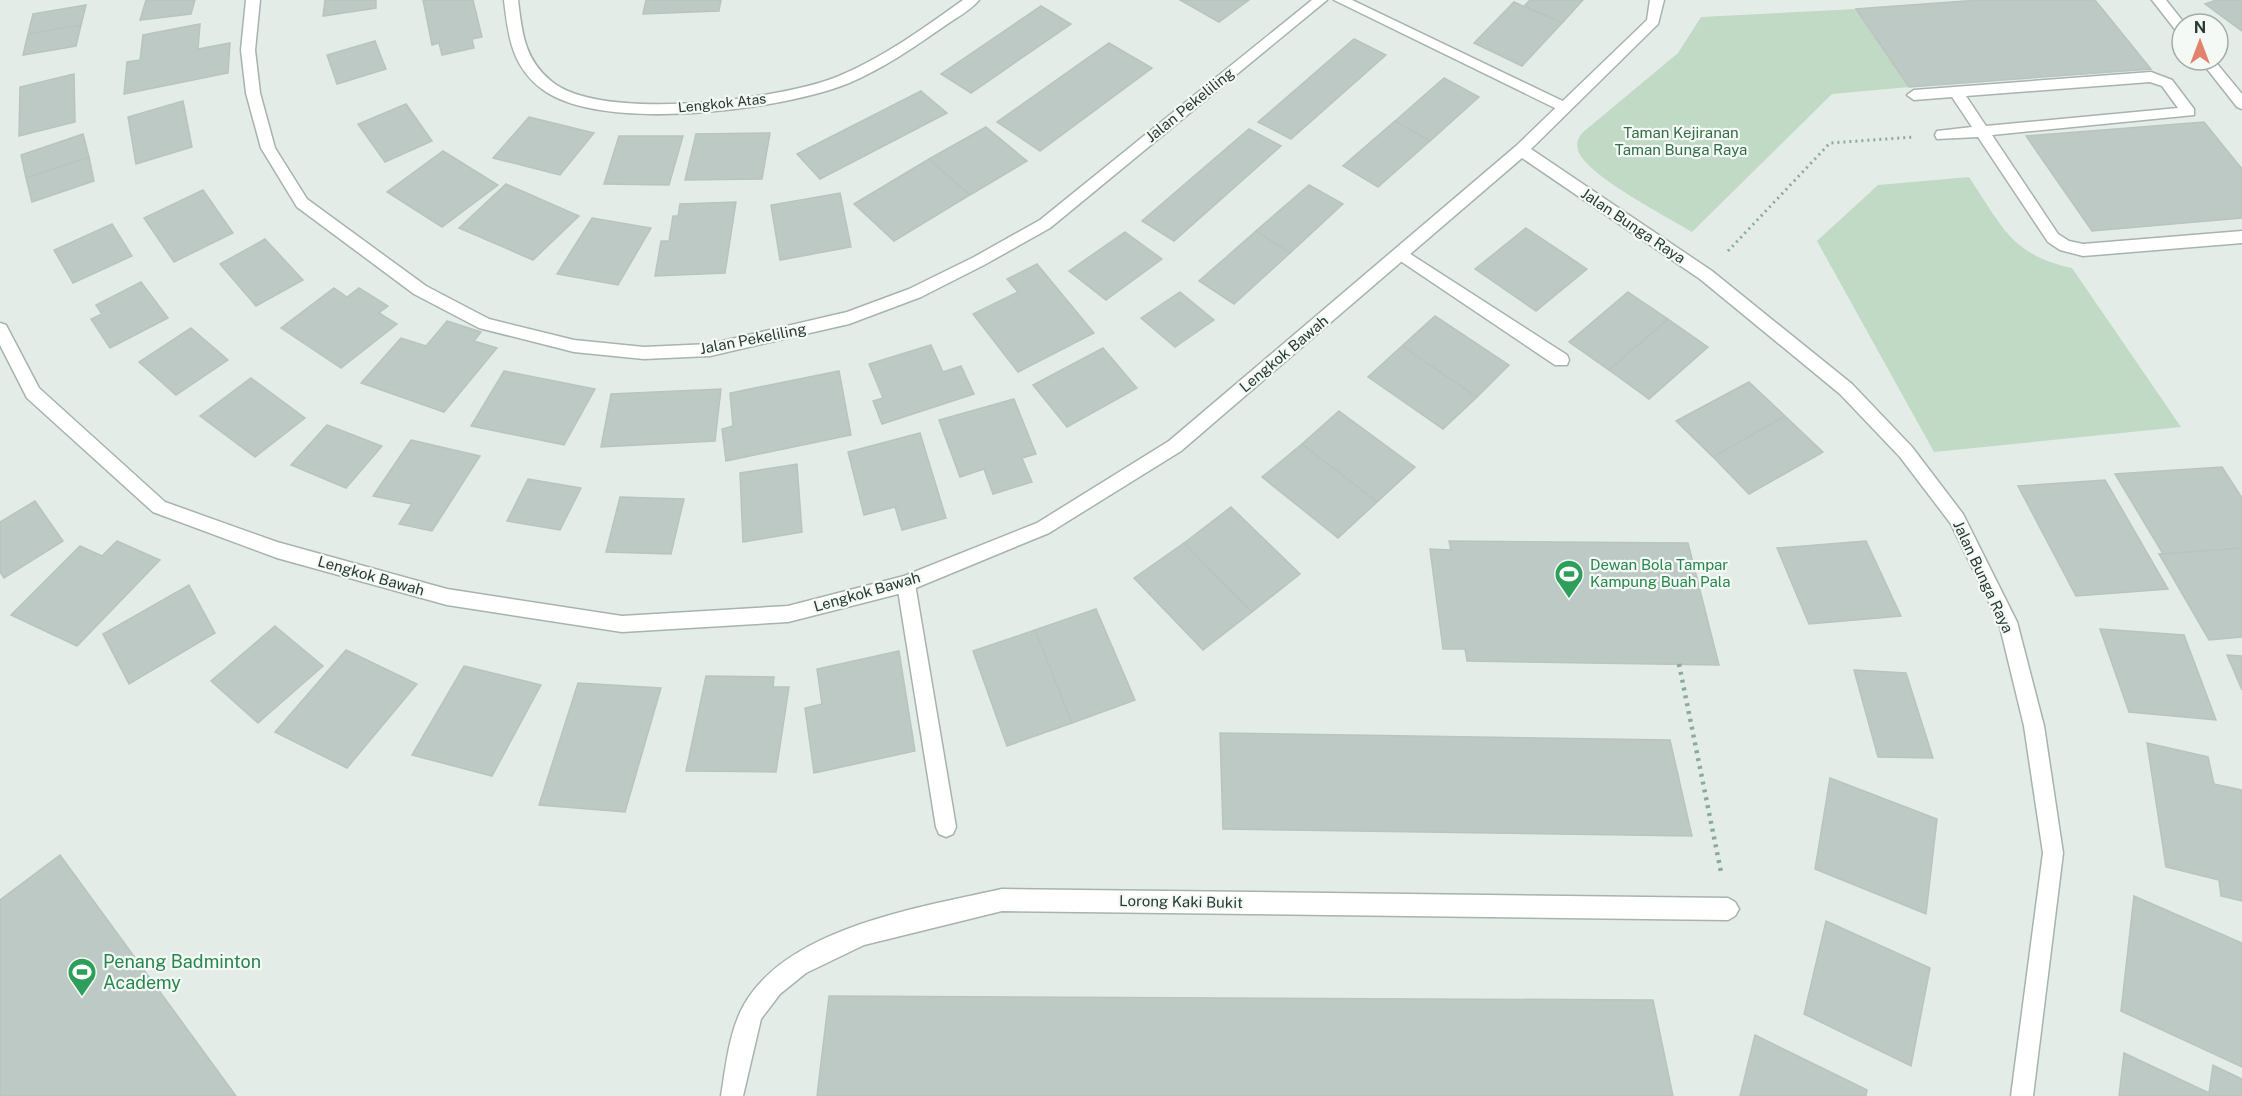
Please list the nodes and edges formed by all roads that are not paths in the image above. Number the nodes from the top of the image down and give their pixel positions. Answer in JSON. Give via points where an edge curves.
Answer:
{"nodes":[{"id":1,"x":253,"y":0,"type":"edge"},
{"id":2,"x":512,"y":0,"type":"edge"},
{"id":3,"x":972,"y":0,"type":"edge"},
{"id":4,"x":1320,"y":0,"type":"edge"},
{"id":5,"x":1341,"y":0,"type":"edge"},
{"id":6,"x":1657,"y":0,"type":"edge"},
{"id":7,"x":2159,"y":0,"type":"edge"},
{"id":8,"x":2170,"y":14,"type":"edge"},
{"id":9,"x":2217,"y":72,"type":"edge"},
{"id":10,"x":1956,"y":92,"type":"junction"},
{"id":11,"x":1914,"y":95,"type":"dead end"},
{"id":12,"x":2242,"y":104,"type":"edge"},
{"id":13,"x":1564,"y":107,"type":"junction"},
{"id":14,"x":1982,"y":133,"type":"junction"},
{"id":15,"x":1942,"y":135,"type":"road end"},
{"id":16,"x":1521,"y":150,"type":"junction"},
{"id":17,"x":2242,"y":237,"type":"edge"},
{"id":18,"x":1401,"y":254,"type":"junction"},
{"id":19,"x":0,"y":329,"type":"edge"},
{"id":20,"x":1561,"y":360,"type":"dead end"},
{"id":21,"x":906,"y":584,"type":"junction"},
{"id":22,"x":946,"y":827,"type":"dead end"},
{"id":23,"x":1728,"y":909,"type":"road end"},
{"id":24,"x":732,"y":1096,"type":"edge"},
{"id":25,"x":2022,"y":1096,"type":"edge"}],
"edges":[{"from":1,"to":4,"type":"street","name":"Jalan Pekeliling","via":[[248,50],[253,93],[268,148],[302,203],[420,290],[485,324],[574,346],[644,353],[710,350],[849,318],[915,293],[980,261],[1045,224]]},
{"from":2,"to":3,"type":"street","name":"Lengkok Atas","via":[[517,45],[547,86],[590,105],[656,109],[754,102],[823,88],[885,60]]},
{"from":5,"to":13,"type":"street"},
{"from":6,"to":13,"type":"street","name":"Lengkok Bawah","via":[[1653,21]]},
{"from":7,"to":8,"type":"street"},
{"from":9,"to":12,"type":"street"},
{"from":10,"to":11,"type":"street"},
{"from":10,"to":14,"type":"street"},
{"from":10,"to":14,"type":"street","via":[[2151,77],[2167,82],[2189,112]]},
{"from":13,"to":16,"type":"street","name":"Lengkok Bawah"},
{"from":14,"to":15,"type":"street"},
{"from":14,"to":17,"type":"street","via":[[2053,238],[2065,246],[2092,249]]},
{"from":16,"to":18,"type":"street","name":"Lengkok Bawah"},
{"from":16,"to":25,"type":"street","name":"Jalan Bunga Raya","via":[[1706,275],[1811,359],[1846,389],[1906,452],[1958,519],[2008,622],[2034,726],[2053,853]]},
{"from":18,"to":20,"type":"street"},
{"from":18,"to":21,"type":"street","name":"Lengkok Bawah","via":[[1175,446],[1043,528]]},
{"from":19,"to":21,"type":"street","name":"Lengkok Bawah","via":[[33,393],[159,507],[289,553],[447,597],[622,624],[788,614]]},
{"from":21,"to":22,"type":"street"},
{"from":23,"to":24,"type":"street","name":"Lorong Kaki Bukit","via":[[1002,900],[888,928],[825,950],[781,977],[752,1012]]}]}
